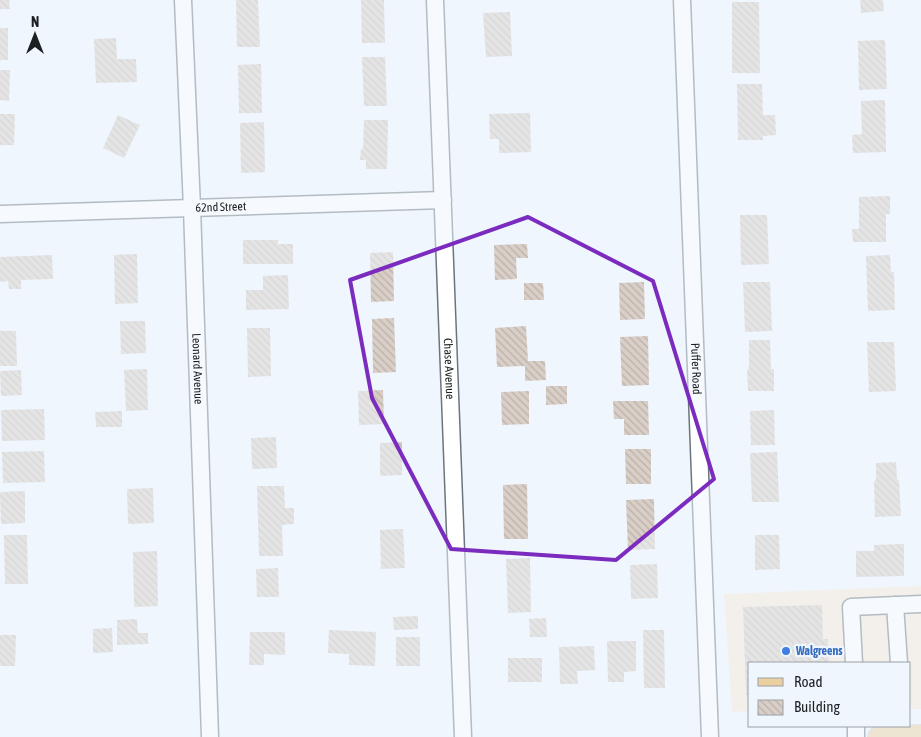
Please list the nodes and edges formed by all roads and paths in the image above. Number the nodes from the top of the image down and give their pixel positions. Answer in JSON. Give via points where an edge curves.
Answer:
{"nodes":[{"id":1,"x":183,"y":0,"type":"edge"},
{"id":2,"x":435,"y":0,"type":"edge"},
{"id":3,"x":682,"y":0,"type":"edge"},
{"id":4,"x":443,"y":200,"type":"junction"},
{"id":5,"x":192,"y":208,"type":"junction"},
{"id":6,"x":0,"y":214,"type":"edge"},
{"id":7,"x":921,"y":604,"type":"edge"},
{"id":8,"x":895,"y":605,"type":"junction"},
{"id":9,"x":854,"y":662,"type":"edge"},
{"id":10,"x":899,"y":662,"type":"edge"},
{"id":11,"x":921,"y":735,"type":"edge"},
{"id":12,"x":210,"y":737,"type":"edge"},
{"id":13,"x":463,"y":737,"type":"edge"},
{"id":14,"x":710,"y":737,"type":"edge"},
{"id":15,"x":878,"y":737,"type":"edge"}],
"edges":[{"from":1,"to":5,"type":"street","name":"Leonard Avenue"},
{"from":2,"to":4,"type":"street","name":"Chase Avenue"},
{"from":3,"to":14,"type":"street","name":"Puffer Road"},
{"from":4,"to":5,"type":"street","name":"62nd Street"},
{"from":4,"to":13,"type":"street","name":"Chase Avenue"},
{"from":5,"to":6,"type":"street","name":"62nd Street"},
{"from":5,"to":12,"type":"street","name":"Leonard Avenue"},
{"from":7,"to":8,"type":"street"},
{"from":8,"to":9,"type":"street","via":[[851,607]]},
{"from":8,"to":10,"type":"street"},
{"from":11,"to":15,"type":"main road"}]}
